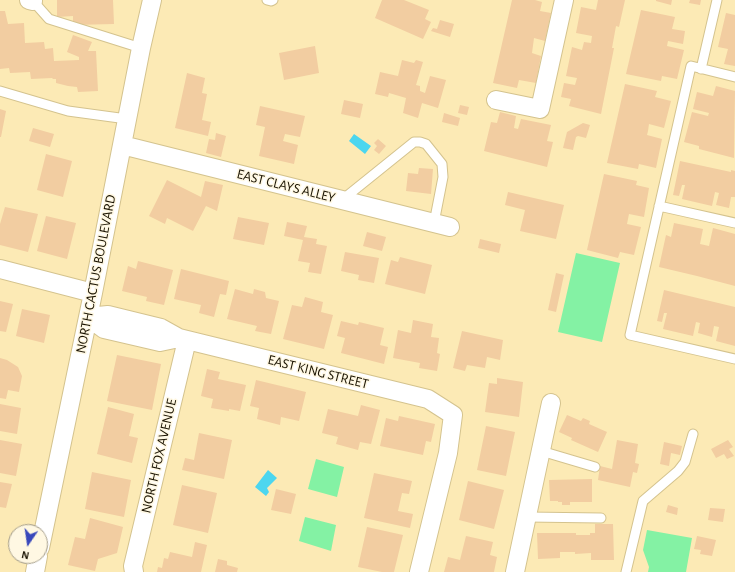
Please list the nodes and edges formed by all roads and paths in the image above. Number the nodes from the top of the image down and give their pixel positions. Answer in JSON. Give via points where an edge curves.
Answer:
{"nodes":[{"id":1,"x":32,"y":0,"type":"edge"},
{"id":2,"x":152,"y":0,"type":"edge"},
{"id":3,"x":267,"y":0,"type":"edge"},
{"id":4,"x":273,"y":0,"type":"edge"},
{"id":5,"x":564,"y":0,"type":"edge"},
{"id":6,"x":717,"y":0,"type":"edge"},
{"id":7,"x":141,"y":48,"type":"junction"},
{"id":8,"x":701,"y":69,"type":"junction"},
{"id":9,"x":735,"y":77,"type":"edge"},
{"id":10,"x":0,"y":91,"type":"edge"},
{"id":11,"x":496,"y":100,"type":"dead end"},
{"id":12,"x":127,"y":119,"type":"junction"},
{"id":13,"x":122,"y":145,"type":"junction"},
{"id":14,"x":342,"y":200,"type":"junction"},
{"id":15,"x":659,"y":206,"type":"junction"},
{"id":16,"x":735,"y":223,"type":"edge"},
{"id":17,"x":442,"y":225,"type":"joint"},
{"id":18,"x":0,"y":269,"type":"edge"},
{"id":19,"x":93,"y":293,"type":"junction"},
{"id":20,"x":88,"y":317,"type":"junction"},
{"id":21,"x":183,"y":339,"type":"junction"},
{"id":22,"x":735,"y":359,"type":"edge"},
{"id":23,"x":551,"y":403,"type":"dead end"},
{"id":24,"x":694,"y":434,"type":"dead end"},
{"id":25,"x":541,"y":451,"type":"junction"},
{"id":26,"x":595,"y":467,"type":"dead end"},
{"id":27,"x":527,"y":517,"type":"junction"},
{"id":28,"x":601,"y":518,"type":"dead end"},
{"id":29,"x":45,"y":524,"type":"edge"},
{"id":30,"x":134,"y":572,"type":"edge"},
{"id":31,"x":419,"y":572,"type":"edge"},
{"id":32,"x":515,"y":572,"type":"edge"},
{"id":33,"x":626,"y":572,"type":"edge"}],
"edges":[{"from":1,"to":7,"type":"lane","via":[[49,19]]},
{"from":2,"to":7,"type":"street","name":"NORTH CACTUS BOULEVARD"},
{"from":3,"to":4,"type":"lane"},
{"from":5,"to":11,"type":"street","via":[[540,109]]},
{"from":6,"to":8,"type":"lane"},
{"from":7,"to":12,"type":"street","name":"NORTH CACTUS BOULEVARD"},
{"from":8,"to":9,"type":"lane"},
{"from":8,"to":15,"type":"lane","via":[[691,66]]},
{"from":10,"to":12,"type":"lane","via":[[68,111]]},
{"from":12,"to":13,"type":"street","name":"NORTH CACTUS BOULEVARD"},
{"from":13,"to":14,"type":"street","name":"EAST CLAYS ALLEY"},
{"from":13,"to":19,"type":"street","name":"NORTH CACTUS BOULEVARD"},
{"from":14,"to":17,"type":"street","name":"EAST CLAYS ALLEY"},
{"from":14,"to":17,"type":"lane","via":[[414,142],[420,142],[426,144],[442,164]]},
{"from":15,"to":16,"type":"lane"},
{"from":15,"to":22,"type":"lane","via":[[630,335]]},
{"from":18,"to":19,"type":"street"},
{"from":19,"to":20,"type":"street","name":"NORTH CACTUS BOULEVARD"},
{"from":20,"to":21,"type":"street","name":"EAST KING STREET","via":[[108,315],[161,328]]},
{"from":20,"to":29,"type":"street","name":"NORTH CACTUS BOULEVARD"},
{"from":21,"to":30,"type":"street","name":"NORTH FOX AVENUE","via":[[133,566]]},
{"from":21,"to":31,"type":"street","name":"EAST KING STREET","via":[[428,399],[453,415],[448,454]]},
{"from":23,"to":25,"type":"street"},
{"from":24,"to":33,"type":"lane","via":[[685,462],[643,502]]},
{"from":25,"to":26,"type":"lane"},
{"from":25,"to":27,"type":"street"},
{"from":27,"to":28,"type":"lane"},
{"from":27,"to":32,"type":"street"}]}
